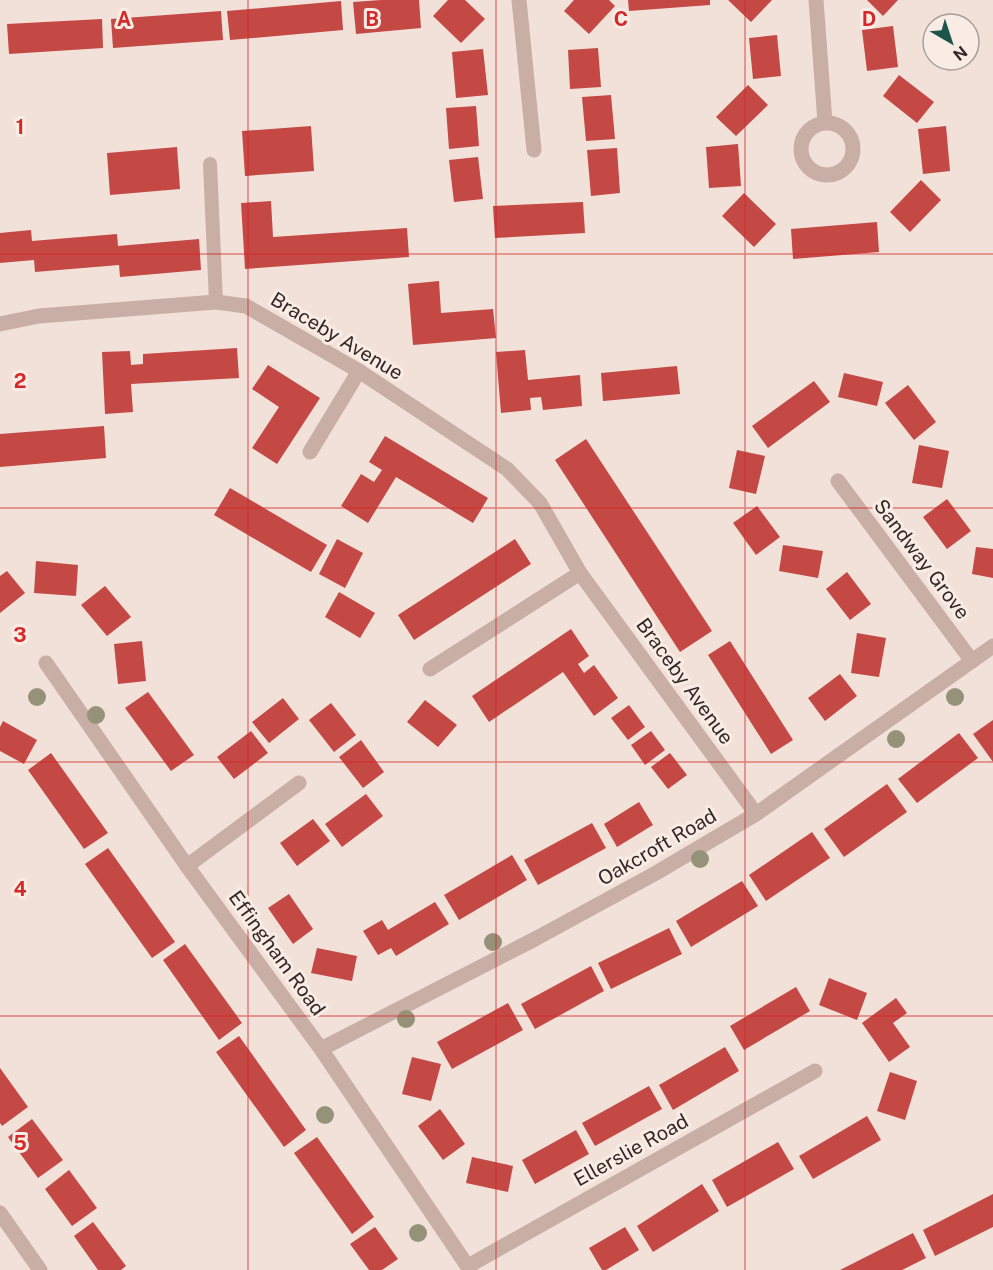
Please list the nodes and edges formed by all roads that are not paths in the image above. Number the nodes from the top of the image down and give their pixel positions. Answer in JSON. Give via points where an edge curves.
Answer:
{"nodes":[{"id":1,"x":519,"y":0,"type":"edge"},
{"id":2,"x":816,"y":0,"type":"edge"},
{"id":3,"x":825,"y":122,"type":"dead end"},
{"id":4,"x":534,"y":150,"type":"dead end"},
{"id":5,"x":210,"y":164,"type":"dead end"},
{"id":6,"x":216,"y":302,"type":"junction"},
{"id":7,"x":0,"y":324,"type":"edge"},
{"id":8,"x":358,"y":371,"type":"junction"},
{"id":9,"x":310,"y":452,"type":"dead end"},
{"id":10,"x":838,"y":481,"type":"dead end"},
{"id":11,"x":580,"y":573,"type":"junction"},
{"id":12,"x":993,"y":646,"type":"edge"},
{"id":13,"x":972,"y":661,"type":"junction"},
{"id":14,"x":46,"y":663,"type":"dead end"},
{"id":15,"x":430,"y":669,"type":"dead end"},
{"id":16,"x":299,"y":783,"type":"dead end"},
{"id":17,"x":756,"y":814,"type":"junction"},
{"id":18,"x":187,"y":866,"type":"junction"},
{"id":19,"x":321,"y":1049,"type":"junction"},
{"id":20,"x":815,"y":1071,"type":"dead end"},
{"id":21,"x":0,"y":1214,"type":"edge"},
{"id":22,"x":469,"y":1268,"type":"edge"},
{"id":23,"x":40,"y":1270,"type":"edge"}],
"edges":[{"from":1,"to":4,"type":"street"},
{"from":2,"to":3,"type":"street"},
{"from":5,"to":6,"type":"lane"},
{"from":6,"to":7,"type":"street","name":"Braceby Avenue","via":[[39,316]]},
{"from":6,"to":8,"type":"street","name":"Braceby Avenue","via":[[246,306]]},
{"from":8,"to":9,"type":"street"},
{"from":8,"to":11,"type":"street","name":"Braceby Avenue","via":[[507,469],[540,503]]},
{"from":10,"to":13,"type":"street","name":"Sandway Grove"},
{"from":11,"to":15,"type":"street"},
{"from":11,"to":17,"type":"street","name":"Braceby Avenue"},
{"from":12,"to":13,"type":"street","name":"Oakcroft Road"},
{"from":13,"to":17,"type":"street","name":"Oakcroft Road"},
{"from":14,"to":18,"type":"street","name":"Effingham Road"},
{"from":16,"to":18,"type":"street"},
{"from":17,"to":19,"type":"street","name":"Oakcroft Road","via":[[535,939]]},
{"from":18,"to":19,"type":"street","name":"Effingham Road"},
{"from":19,"to":22,"type":"street","name":"Effingham Road"},
{"from":20,"to":22,"type":"street","name":"Ellerslie Road"},
{"from":21,"to":23,"type":"street"}]}
